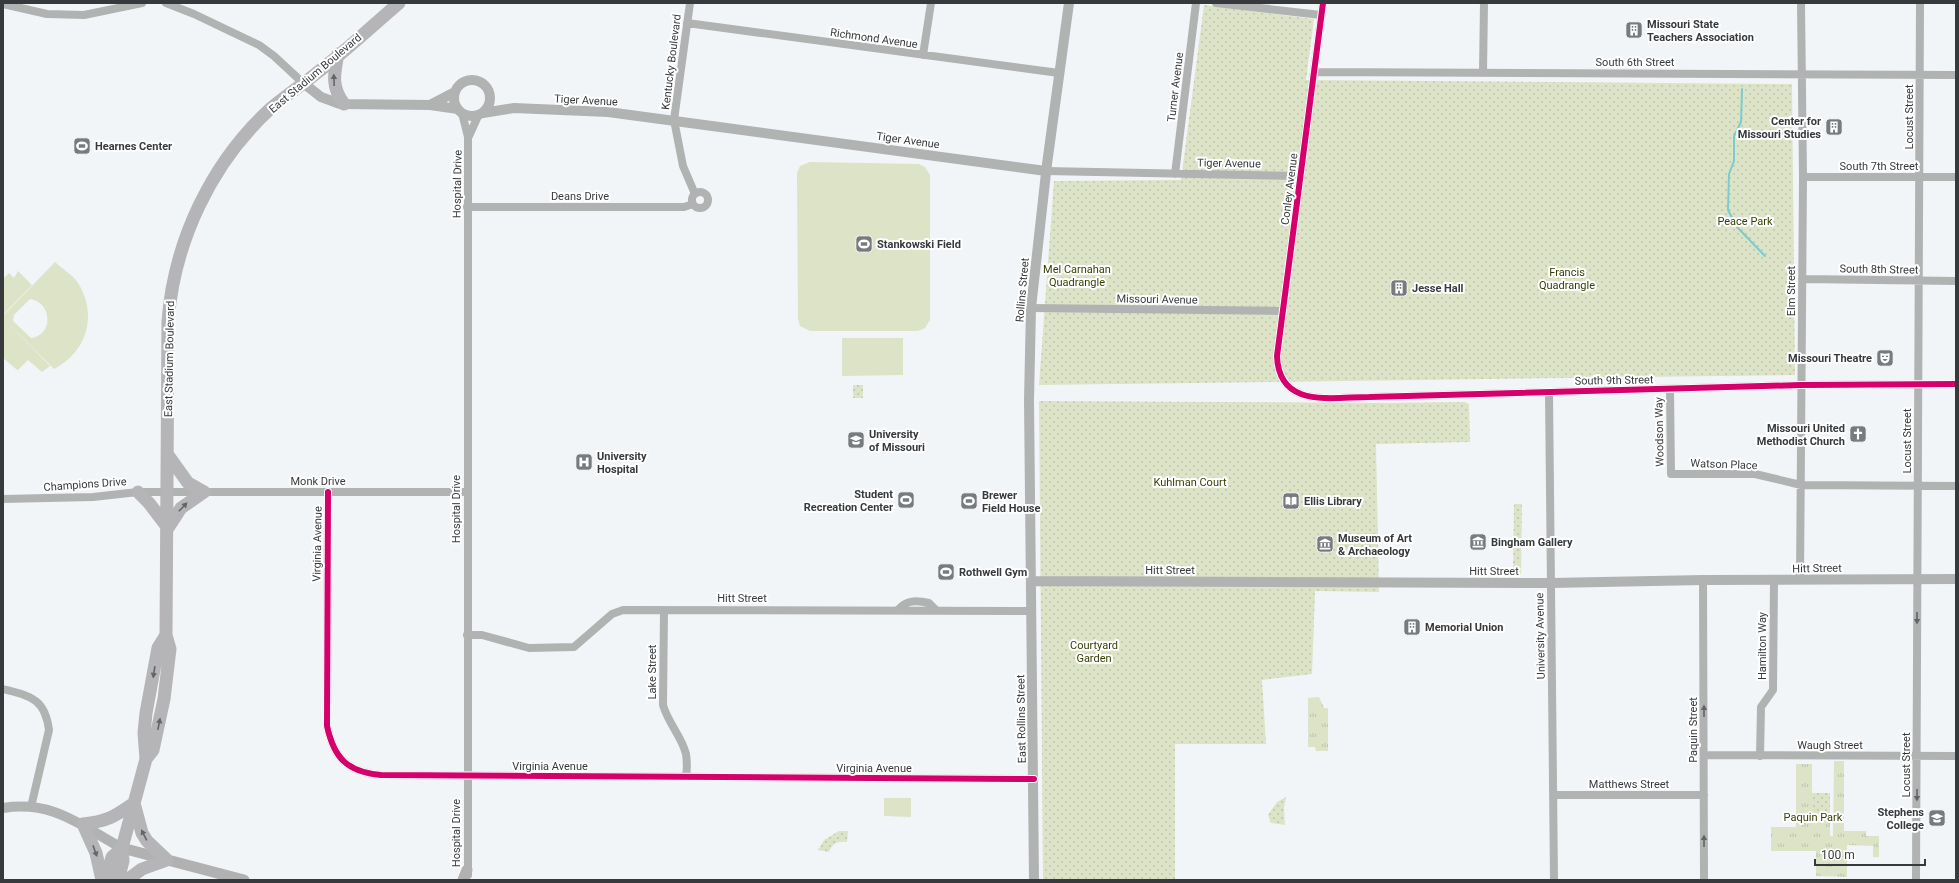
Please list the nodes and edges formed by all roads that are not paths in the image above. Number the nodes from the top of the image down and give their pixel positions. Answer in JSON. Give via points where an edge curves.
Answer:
{"nodes":[{"id":1,"x":142,"y":3,"type":"edge"},
{"id":2,"x":166,"y":3,"type":"edge"},
{"id":3,"x":399,"y":3,"type":"edge"},
{"id":4,"x":690,"y":3,"type":"edge"},
{"id":5,"x":931,"y":3,"type":"edge"},
{"id":6,"x":1069,"y":3,"type":"edge"},
{"id":7,"x":1196,"y":3,"type":"edge"},
{"id":8,"x":1216,"y":3,"type":"edge"},
{"id":9,"x":1323,"y":3,"type":"edge"},
{"id":10,"x":1484,"y":3,"type":"edge"},
{"id":11,"x":1801,"y":3,"type":"edge"},
{"id":12,"x":1920,"y":3,"type":"edge"},
{"id":13,"x":3,"y":4,"type":"edge"},
{"id":14,"x":1321,"y":15,"type":"junction"},
{"id":15,"x":687,"y":23,"type":"junction"},
{"id":16,"x":338,"y":54,"type":"junction"},
{"id":17,"x":923,"y":55,"type":"junction"},
{"id":18,"x":1314,"y":72,"type":"junction"},
{"id":19,"x":1059,"y":73,"type":"junction"},
{"id":20,"x":1483,"y":73,"type":"junction"},
{"id":21,"x":1802,"y":74,"type":"junction"},
{"id":22,"x":1920,"y":75,"type":"junction"},
{"id":23,"x":1956,"y":75,"type":"edge"},
{"id":24,"x":302,"y":82,"type":"junction"},
{"id":25,"x":455,"y":92,"type":"junction"},
{"id":26,"x":491,"y":96,"type":"junction"},
{"id":27,"x":344,"y":104,"type":"junction"},
{"id":28,"x":430,"y":106,"type":"junction"},
{"id":29,"x":514,"y":108,"type":"junction"},
{"id":30,"x":460,"y":111,"type":"junction"},
{"id":31,"x":481,"y":114,"type":"junction"},
{"id":32,"x":674,"y":120,"type":"junction"},
{"id":33,"x":468,"y":137,"type":"junction"},
{"id":34,"x":1046,"y":171,"type":"junction"},
{"id":35,"x":1175,"y":174,"type":"junction"},
{"id":36,"x":1301,"y":176,"type":"junction"},
{"id":37,"x":1803,"y":177,"type":"junction"},
{"id":38,"x":1919,"y":177,"type":"junction"},
{"id":39,"x":1956,"y":177,"type":"edge"},
{"id":40,"x":695,"y":194,"type":"junction"},
{"id":41,"x":693,"y":204,"type":"junction"},
{"id":42,"x":467,"y":207,"type":"junction"},
{"id":43,"x":1802,"y":279,"type":"junction"},
{"id":44,"x":1920,"y":280,"type":"junction"},
{"id":45,"x":1956,"y":281,"type":"edge"},
{"id":46,"x":1031,"y":308,"type":"junction"},
{"id":47,"x":1283,"y":311,"type":"junction"},
{"id":48,"x":1281,"y":377,"type":"joint"},
{"id":49,"x":1918,"y":384,"type":"junction"},
{"id":50,"x":1956,"y":384,"type":"edge"},
{"id":51,"x":1801,"y":385,"type":"junction"},
{"id":52,"x":1670,"y":389,"type":"junction"},
{"id":53,"x":1549,"y":392,"type":"junction"},
{"id":54,"x":168,"y":455,"type":"junction"},
{"id":55,"x":1671,"y":474,"type":"joint"},
{"id":56,"x":1801,"y":485,"type":"junction"},
{"id":57,"x":1917,"y":486,"type":"junction"},
{"id":58,"x":1956,"y":486,"type":"edge"},
{"id":59,"x":168,"y":491,"type":"junction"},
{"id":60,"x":138,"y":492,"type":"junction"},
{"id":61,"x":204,"y":492,"type":"junction"},
{"id":62,"x":328,"y":492,"type":"junction"},
{"id":63,"x":467,"y":492,"type":"junction"},
{"id":64,"x":3,"y":500,"type":"edge"},
{"id":65,"x":168,"y":528,"type":"junction"},
{"id":66,"x":1917,"y":579,"type":"junction"},
{"id":67,"x":1956,"y":579,"type":"edge"},
{"id":68,"x":1703,"y":580,"type":"junction"},
{"id":69,"x":1774,"y":580,"type":"junction"},
{"id":70,"x":1800,"y":580,"type":"junction"},
{"id":71,"x":1031,"y":581,"type":"junction"},
{"id":72,"x":1551,"y":583,"type":"junction"},
{"id":73,"x":664,"y":610,"type":"junction"},
{"id":74,"x":1032,"y":611,"type":"junction"},
{"id":75,"x":467,"y":635,"type":"junction"},
{"id":76,"x":3,"y":689,"type":"edge"},
{"id":77,"x":1704,"y":755,"type":"junction"},
{"id":78,"x":1760,"y":756,"type":"junction"},
{"id":79,"x":1918,"y":756,"type":"junction"},
{"id":80,"x":1956,"y":756,"type":"edge"},
{"id":81,"x":467,"y":776,"type":"junction"},
{"id":82,"x":686,"y":777,"type":"junction"},
{"id":83,"x":1034,"y":778,"type":"junction"},
{"id":84,"x":1704,"y":794,"type":"junction"},
{"id":85,"x":1554,"y":795,"type":"junction"},
{"id":86,"x":134,"y":803,"type":"junction"},
{"id":87,"x":31,"y":807,"type":"junction"},
{"id":88,"x":3,"y":808,"type":"edge"},
{"id":89,"x":83,"y":824,"type":"junction"},
{"id":90,"x":122,"y":848,"type":"junction"},
{"id":91,"x":167,"y":860,"type":"junction"},
{"id":92,"x":467,"y":878,"type":"edge"},
{"id":93,"x":102,"y":880,"type":"edge"},
{"id":94,"x":106,"y":880,"type":"edge"},
{"id":95,"x":118,"y":880,"type":"edge"},
{"id":96,"x":126,"y":880,"type":"edge"},
{"id":97,"x":244,"y":880,"type":"edge"},
{"id":98,"x":1034,"y":880,"type":"edge"},
{"id":99,"x":1554,"y":880,"type":"edge"},
{"id":100,"x":1704,"y":880,"type":"edge"},
{"id":101,"x":1916,"y":880,"type":"edge"}],
"edges":[{"from":1,"to":13,"type":"street","via":[[84,15],[47,14]]},
{"from":2,"to":24,"type":"street","via":[[259,45]]},
{"from":3,"to":16,"type":"main road","name":"East Stadium Boulevard"},
{"from":4,"to":15,"type":"street","name":"Kentucky Boulevard"},
{"from":5,"to":17,"type":"street"},
{"from":6,"to":19,"type":"street","name":"Rollins Street"},
{"from":7,"to":35,"type":"street","name":"Turner Avenue"},
{"from":8,"to":14,"type":"street"},
{"from":9,"to":14,"type":"street","name":"Conley Avenue"},
{"from":10,"to":20,"type":"street"},
{"from":11,"to":21,"type":"street","name":"Elm Street"},
{"from":12,"to":22,"type":"street","name":"Locust Street"},
{"from":14,"to":18,"type":"street","name":"Conley Avenue"},
{"from":15,"to":17,"type":"street","name":"Richmond Avenue"},
{"from":15,"to":32,"type":"street","name":"Kentucky Boulevard"},
{"from":16,"to":24,"type":"main road","name":"East Stadium Boulevard"},
{"from":27,"to":16,"type":"main road","one_way":true,"via":[[334,82]]},
{"from":17,"to":19,"type":"street","name":"Richmond Avenue"},
{"from":18,"to":20,"type":"street","name":"South 6th Street"},
{"from":18,"to":36,"type":"street","name":"Conley Avenue"},
{"from":19,"to":34,"type":"street","name":"Rollins Street"},
{"from":20,"to":21,"type":"street","name":"South 6th Street"},
{"from":21,"to":22,"type":"street","name":"South 6th Street"},
{"from":21,"to":37,"type":"street","name":"Elm Street"},
{"from":22,"to":23,"type":"street","name":"South 6th Street"},
{"from":22,"to":38,"type":"street","name":"Locust Street"},
{"from":24,"to":27,"type":"street","via":[[322,97]]},
{"from":24,"to":54,"type":"main road","name":"East Stadium Boulevard","via":[[262,118],[225,162],[202,201],[184,242],[170,298]]},
{"from":25,"to":26,"type":"street","via":[[462,83],[474,80],[485,85]]},
{"from":25,"to":28,"type":"street"},
{"from":25,"to":30,"type":"street","via":[[454,98]]},
{"from":26,"to":29,"type":"street","name":"Tiger Avenue"},
{"from":26,"to":31,"type":"street","via":[[490,102]]},
{"from":27,"to":28,"type":"street"},
{"from":28,"to":30,"type":"street"},
{"from":29,"to":31,"type":"street","name":"Tiger Avenue"},
{"from":29,"to":32,"type":"street","name":"Tiger Avenue","via":[[608,112]]},
{"from":30,"to":31,"type":"street","via":[[467,116]]},
{"from":30,"to":33,"type":"street","name":"Hospital Drive"},
{"from":31,"to":33,"type":"street","name":"Hospital Drive"},
{"from":32,"to":34,"type":"street","name":"Tiger Avenue"},
{"from":32,"to":40,"type":"street","name":"Kentucky Boulevard","via":[[683,166]]},
{"from":33,"to":42,"type":"street","name":"Hospital Drive"},
{"from":34,"to":35,"type":"street","name":"Tiger Avenue"},
{"from":34,"to":46,"type":"street","name":"Rollins Street"},
{"from":35,"to":36,"type":"street","name":"Tiger Avenue"},
{"from":36,"to":47,"type":"street","name":"Conley Avenue"},
{"from":37,"to":38,"type":"street","name":"South 7th Street"},
{"from":37,"to":43,"type":"street","name":"Elm Street"},
{"from":38,"to":39,"type":"street","name":"South 7th Street"},
{"from":38,"to":44,"type":"street","name":"Locust Street"},
{"from":40,"to":41,"type":"street"},
{"from":40,"to":41,"type":"street","via":[[704,193],[708,202],[700,208]]},
{"from":41,"to":42,"type":"street","name":"Deans Drive","via":[[684,207]]},
{"from":42,"to":63,"type":"street","name":"Hospital Drive"},
{"from":43,"to":44,"type":"street","name":"South 8th Street"},
{"from":43,"to":51,"type":"street","name":"Elm Street"},
{"from":44,"to":45,"type":"street","name":"South 8th Street"},
{"from":44,"to":49,"type":"street","name":"Locust Street"},
{"from":46,"to":47,"type":"street","name":"Missouri Avenue"},
{"from":46,"to":71,"type":"street","name":"Rollins Street"},
{"from":47,"to":48,"type":"street","name":"Conley Avenue","via":[[1277,356]]},
{"from":48,"to":53,"type":"street","name":"South 9th Street","via":[[1288,387],[1299,395],[1309,397]]},
{"from":49,"to":50,"type":"street","name":"South 9th Street"},
{"from":49,"to":51,"type":"street","name":"South 9th Street"},
{"from":49,"to":57,"type":"street","name":"Locust Street"},
{"from":51,"to":52,"type":"street","name":"South 9th Street"},
{"from":51,"to":56,"type":"street","name":"Elm Street"},
{"from":52,"to":53,"type":"street","name":"South 9th Street"},
{"from":52,"to":55,"type":"street","name":"Woodson Way"},
{"from":53,"to":72,"type":"street","name":"University Avenue"},
{"from":54,"to":59,"type":"main road","name":"East Stadium Boulevard"},
{"from":54,"to":61,"type":"main road","via":[[188,483]]},
{"from":55,"to":56,"type":"street","name":"Watson Place","via":[[1755,474]]},
{"from":56,"to":57,"type":"street","name":"Watson Place"},
{"from":56,"to":70,"type":"street","name":"Elm Street"},
{"from":57,"to":58,"type":"street","name":"Watson Place"},
{"from":57,"to":66,"type":"street","name":"Locust Street"},
{"from":59,"to":60,"type":"street","name":"Champions Drive"},
{"from":59,"to":61,"type":"street","name":"Monk Drive"},
{"from":59,"to":65,"type":"main road","name":"East Stadium Boulevard"},
{"from":60,"to":64,"type":"street","name":"Champions Drive","via":[[94,497]]},
{"from":60,"to":65,"type":"main road"},
{"from":61,"to":62,"type":"street","name":"Monk Drive"},
{"from":65,"to":61,"type":"main road","one_way":true,"via":[[181,508]]},
{"from":62,"to":63,"type":"street","name":"Monk Drive"},
{"from":62,"to":81,"type":"street","name":"Virginia Avenue","via":[[327,713],[330,742],[345,763],[368,774]]},
{"from":63,"to":75,"type":"street","name":"Hospital Drive"},
{"from":65,"to":86,"type":"main road","name":"East Stadium Boulevard","via":[[166,635],[158,648],[146,713],[146,759]]},
{"from":66,"to":67,"type":"street","name":"Hitt Street"},
{"from":66,"to":70,"type":"street","name":"Hitt Street"},
{"from":66,"to":79,"type":"street","name":"Locust Street","one_way":true},
{"from":68,"to":69,"type":"street","name":"Hitt Street"},
{"from":68,"to":72,"type":"street","name":"Hitt Street"},
{"from":77,"to":68,"type":"street","name":"Paquin Street","one_way":true},
{"from":69,"to":70,"type":"street","name":"Hitt Street"},
{"from":69,"to":78,"type":"street","name":"Hamilton Way","via":[[1773,690],[1760,707]]},
{"from":71,"to":72,"type":"street","name":"Hitt Street"},
{"from":71,"to":74,"type":"street","name":"East Rollins Street"},
{"from":72,"to":85,"type":"street","name":"University Avenue"},
{"from":73,"to":74,"type":"street","name":"Hitt Street"},
{"from":73,"to":75,"type":"street","name":"Hitt Street","via":[[618,611],[574,647],[529,648],[482,635]]},
{"from":73,"to":82,"type":"street","name":"Lake Street","via":[[663,705],[683,746],[686,756]]},
{"from":74,"to":83,"type":"street","name":"East Rollins Street"},
{"from":75,"to":81,"type":"street","name":"Hospital Drive"},
{"from":76,"to":87,"type":"street","via":[[31,696],[41,706],[48,719],[49,730]]},
{"from":77,"to":78,"type":"street","name":"Waugh Street"},
{"from":77,"to":84,"type":"street","name":"Paquin Street"},
{"from":78,"to":79,"type":"street","name":"Waugh Street"},
{"from":79,"to":80,"type":"street","name":"Waugh Street"},
{"from":79,"to":101,"type":"street","name":"Locust Street","one_way":true},
{"from":81,"to":82,"type":"street","name":"Virginia Avenue"},
{"from":81,"to":92,"type":"street","name":"Hospital Drive"},
{"from":82,"to":83,"type":"street","name":"Virginia Avenue"},
{"from":83,"to":98,"type":"street","name":"East Rollins Street"},
{"from":84,"to":85,"type":"street","name":"Matthews Street"},
{"from":100,"to":84,"type":"street","name":"Paquin Street","one_way":true},
{"from":85,"to":99,"type":"street","name":"University Avenue"},
{"from":86,"to":89,"type":"main road","via":[[105,822]]},
{"from":86,"to":90,"type":"main road","name":"East Stadium Boulevard"},
{"from":91,"to":86,"type":"main road","one_way":true,"via":[[142,833]]},
{"from":87,"to":88,"type":"street"},
{"from":87,"to":89,"type":"street","via":[[46,809]]},
{"from":89,"to":90,"type":"street"},
{"from":89,"to":93,"type":"main road","one_way":true,"via":[[96,853]]},
{"from":90,"to":91,"type":"main road"},
{"from":90,"to":94,"type":"main road","name":"East Stadium Boulevard","via":[[112,857]]},
{"from":90,"to":95,"type":"main road","name":"East Stadium Boulevard","via":[[123,861]]},
{"from":91,"to":96,"type":"main road","via":[[142,869]]},
{"from":91,"to":97,"type":"main road"}]}
